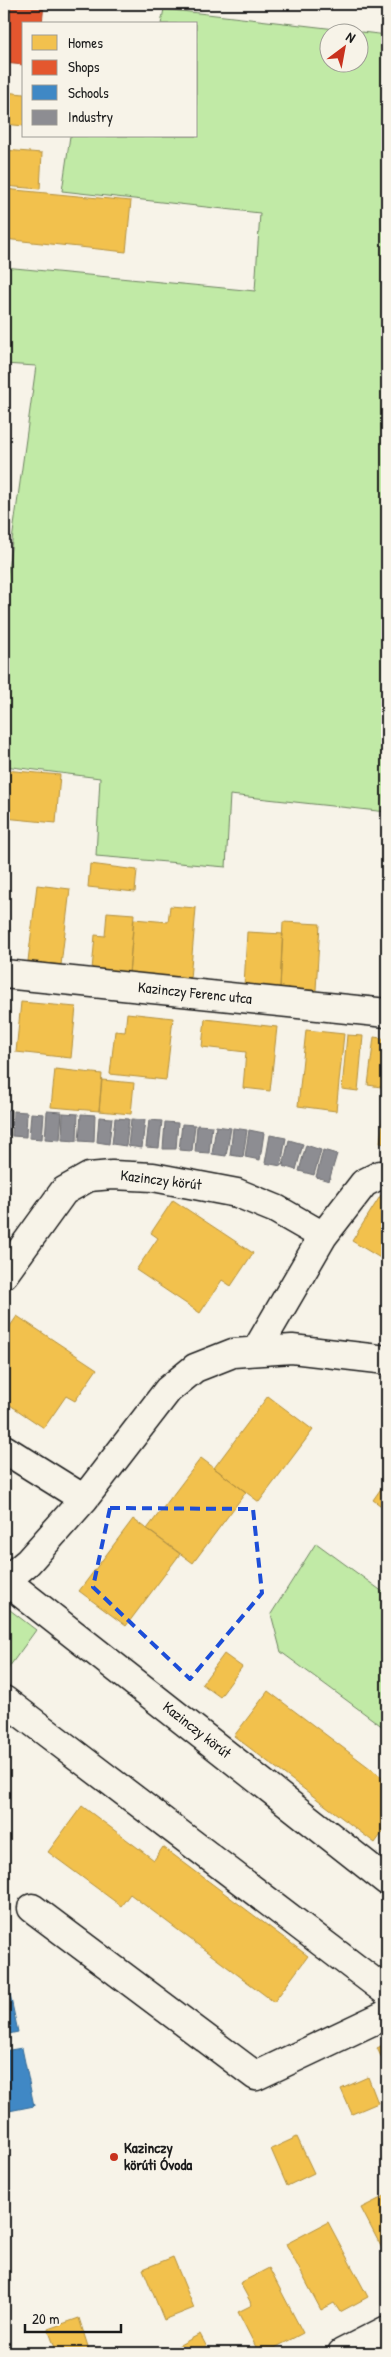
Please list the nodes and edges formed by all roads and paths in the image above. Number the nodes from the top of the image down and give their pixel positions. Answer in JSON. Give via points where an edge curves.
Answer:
{"nodes":[{"id":1,"x":4,"y":974,"type":"edge"},
{"id":2,"x":387,"y":1012,"type":"edge"},
{"id":3,"x":387,"y":1176,"type":"edge"},
{"id":4,"x":323,"y":1236,"type":"junction"},
{"id":5,"x":4,"y":1274,"type":"edge"},
{"id":6,"x":256,"y":1351,"type":"junction"},
{"id":7,"x":387,"y":1360,"type":"edge"},
{"id":8,"x":4,"y":1449,"type":"edge"},
{"id":9,"x":84,"y":1499,"type":"junction"},
{"id":10,"x":5,"y":1581,"type":"edge"},
{"id":11,"x":4,"y":1700,"type":"edge"},
{"id":12,"x":387,"y":1881,"type":"edge"},
{"id":13,"x":32,"y":1908,"type":"dead end"},
{"id":14,"x":387,"y":1992,"type":"edge"},
{"id":15,"x":387,"y":2014,"type":"edge"},
{"id":16,"x":387,"y":2330,"type":"edge"},
{"id":17,"x":342,"y":2353,"type":"edge"}],
"edges":[{"from":1,"to":2,"type":"street","name":"Kazinczy Ferenc utca"},
{"from":3,"to":4,"type":"street","via":[[380,1175],[364,1183]]},
{"from":4,"to":5,"type":"street","name":"Kazinczy körút","via":[[276,1209],[237,1193],[153,1177],[89,1177],[64,1191]]},
{"from":4,"to":6,"type":"street"},
{"from":6,"to":7,"type":"street","name":"Kazinczy körút","via":[[292,1349]]},
{"from":6,"to":9,"type":"street","name":"Kazinczy körút","via":[[233,1353],[194,1368],[175,1385]]},
{"from":8,"to":9,"type":"street"},
{"from":9,"to":10,"type":"street","name":"Kazinczy körút","via":[[28,1562]]},
{"from":10,"to":12,"type":"street","name":"Kazinczy körút"},
{"from":11,"to":14,"type":"street"},
{"from":13,"to":15,"type":"street","via":[[256,2076]]},
{"from":16,"to":17,"type":"street"}]}
